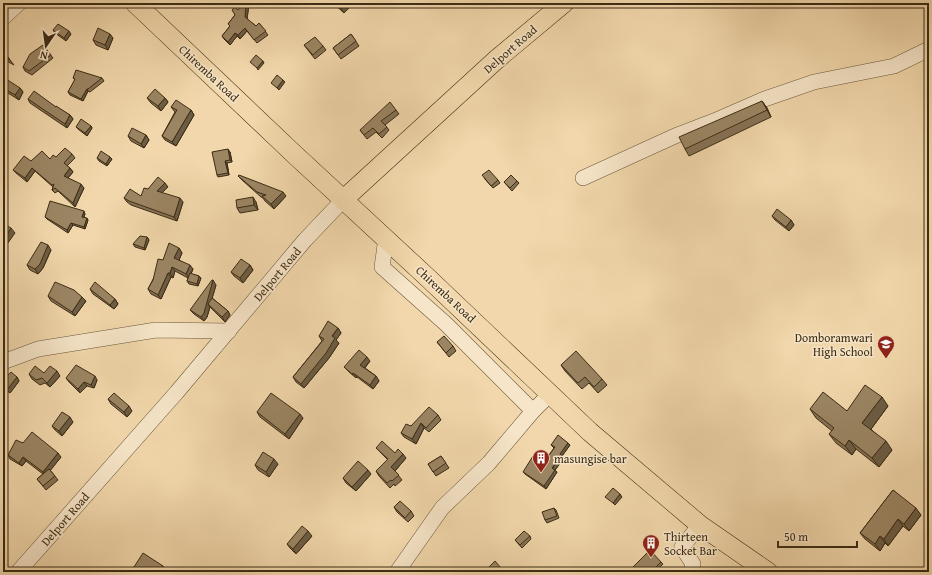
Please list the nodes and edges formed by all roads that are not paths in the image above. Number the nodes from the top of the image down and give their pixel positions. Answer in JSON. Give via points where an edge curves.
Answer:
{"nodes":[{"id":1,"x":19,"y":3,"type":"edge"},
{"id":2,"x":135,"y":3,"type":"edge"},
{"id":3,"x":564,"y":3,"type":"edge"},
{"id":4,"x":3,"y":18,"type":"edge"},
{"id":5,"x":929,"y":49,"type":"edge"},
{"id":6,"x":583,"y":178,"type":"dead end"},
{"id":7,"x":344,"y":199,"type":"junction"},
{"id":8,"x":386,"y":238,"type":"junction"},
{"id":9,"x":229,"y":331,"type":"junction"},
{"id":10,"x":3,"y":362,"type":"edge"},
{"id":11,"x":550,"y":394,"type":"junction"},
{"id":12,"x":533,"y":410,"type":"junction"},
{"id":13,"x":700,"y":525,"type":"junction"},
{"id":14,"x":18,"y":572,"type":"edge"},
{"id":15,"x":397,"y":572,"type":"edge"},
{"id":16,"x":691,"y":572,"type":"edge"},
{"id":17,"x":768,"y":572,"type":"edge"}],
"edges":[{"from":1,"to":4,"type":"street"},
{"from":2,"to":7,"type":"main road","name":"Chiremba Road"},
{"from":3,"to":7,"type":"main road","name":"Delport Road","via":[[497,59]]},
{"from":5,"to":6,"type":"street","via":[[894,66],[814,82],[762,100]]},
{"from":7,"to":8,"type":"main road","name":"Chiremba Road"},
{"from":7,"to":9,"type":"street","name":"Delport Road","via":[[304,240]]},
{"from":8,"to":11,"type":"main road","name":"Chiremba Road"},
{"from":8,"to":12,"type":"street","via":[[382,267],[446,324]]},
{"from":9,"to":10,"type":"street","via":[[156,330],[38,349]]},
{"from":9,"to":14,"type":"street","name":"Delport Road"},
{"from":11,"to":12,"type":"street"},
{"from":11,"to":13,"type":"main road","name":"Chiremba Road","via":[[623,461]]},
{"from":12,"to":15,"type":"street","via":[[489,463],[442,508]]},
{"from":13,"to":16,"type":"street","via":[[682,547],[693,564]]},
{"from":13,"to":17,"type":"main road","name":"Chiremba Road"}]}
